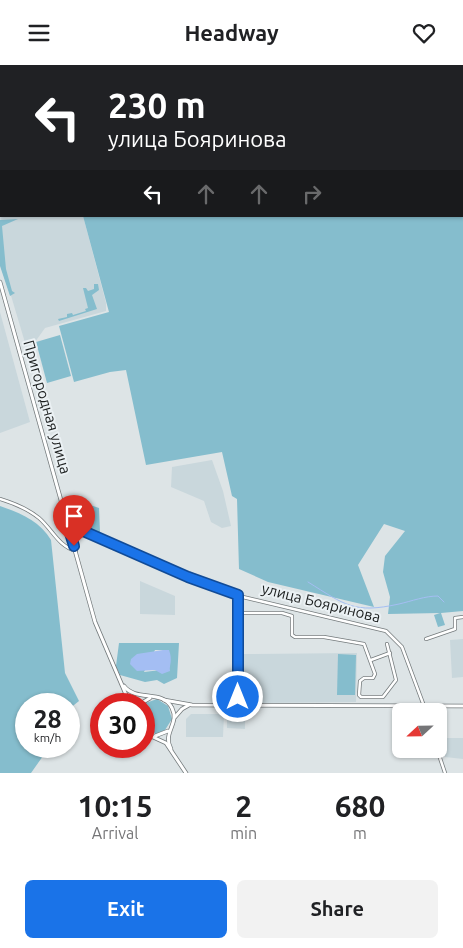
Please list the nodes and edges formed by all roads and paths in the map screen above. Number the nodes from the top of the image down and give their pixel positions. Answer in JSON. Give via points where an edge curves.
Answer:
{"nodes":[{"id":1,"x":0,"y":282,"type":"edge"},
{"id":2,"x":0,"y":499,"type":"edge"},
{"id":3,"x":66,"y":516,"type":"junction"},
{"id":4,"x":81,"y":530,"type":"junction"},
{"id":5,"x":70,"y":533,"type":"junction"},
{"id":6,"x":87,"y":533,"type":"junction"},
{"id":7,"x":74,"y":546,"type":"junction"},
{"id":8,"x":76,"y":551,"type":"junction"},
{"id":9,"x":238,"y":595,"type":"junction"},
{"id":10,"x":238,"y":613,"type":"junction"},
{"id":11,"x":463,"y":617,"type":"edge"},
{"id":12,"x":426,"y":639,"type":"dead end"},
{"id":13,"x":387,"y":643,"type":"dead end"},
{"id":14,"x":390,"y":653,"type":"junction"},
{"id":15,"x":371,"y":660,"type":"junction"},
{"id":16,"x":119,"y":679,"type":"junction"},
{"id":17,"x":125,"y":693,"type":"edge"},
{"id":18,"x":132,"y":693,"type":"edge"},
{"id":19,"x":155,"y":698,"type":"edge"},
{"id":20,"x":164,"y":700,"type":"junction"},
{"id":21,"x":423,"y":703,"type":"edge"},
{"id":22,"x":192,"y":705,"type":"junction"},
{"id":23,"x":239,"y":705,"type":"junction"},
{"id":24,"x":392,"y":706,"type":"edge"},
{"id":25,"x":448,"y":706,"type":"edge"},
{"id":26,"x":463,"y":706,"type":"edge"},
{"id":27,"x":172,"y":724,"type":"junction"},
{"id":28,"x":155,"y":735,"type":"edge"},
{"id":29,"x":155,"y":737,"type":"edge"},
{"id":30,"x":171,"y":749,"type":"junction"},
{"id":31,"x":440,"y":758,"type":"edge"},
{"id":32,"x":186,"y":773,"type":"edge"},
{"id":33,"x":445,"y":773,"type":"edge"}],
"edges":[{"from":1,"to":3,"type":"main road","name":"Пригородная улица"},
{"from":2,"to":8,"type":"street","via":[[38,517],[64,547]]},
{"from":3,"to":4,"type":"street","name":"улица Бояринова"},
{"from":3,"to":5,"type":"main road","name":"Пригородная улица"},
{"from":4,"to":5,"type":"street"},
{"from":4,"to":6,"type":"street","name":"улица Бояринова"},
{"from":5,"to":7,"type":"main road","name":"Пригородная улица"},
{"from":6,"to":7,"type":"street","via":[[79,536]]},
{"from":6,"to":9,"type":"street","name":"улица Бояринова"},
{"from":7,"to":8,"type":"main road","name":"Пригородная улица"},
{"from":8,"to":16,"type":"main road","name":"Пригородная улица","via":[[99,634]]},
{"from":9,"to":10,"type":"street"},
{"from":9,"to":21,"type":"street","name":"улица Бояринова","via":[[386,631],[402,647]]},
{"from":10,"to":15,"type":"street","via":[[291,615],[294,637],[324,637],[362,643]]},
{"from":10,"to":23,"type":"street"},
{"from":11,"to":12,"type":"street","via":[[455,618],[454,629]]},
{"from":13,"to":14,"type":"street"},
{"from":14,"to":15,"type":"street"},
{"from":14,"to":15,"type":"street","via":[[396,678],[383,697],[359,695],[360,681],[375,676]]},
{"from":16,"to":17,"type":"main road","name":"Пригородная улица"},
{"from":16,"to":18,"type":"main road"},
{"from":19,"to":20,"type":"main road"},
{"from":20,"to":22,"type":"main road"},
{"from":20,"to":27,"type":"main road","via":[[172,708]]},
{"from":22,"to":23,"type":"main road"},
{"from":22,"to":27,"type":"main road","via":[[182,709]]},
{"from":23,"to":24,"type":"main road"},
{"from":25,"to":26,"type":"main road"},
{"from":27,"to":28,"type":"main road","via":[[163,734]]},
{"from":27,"to":30,"type":"main road","via":[[167,738]]},
{"from":29,"to":30,"type":"main road"},
{"from":30,"to":32,"type":"main road"},
{"from":31,"to":33,"type":"street"}]}
